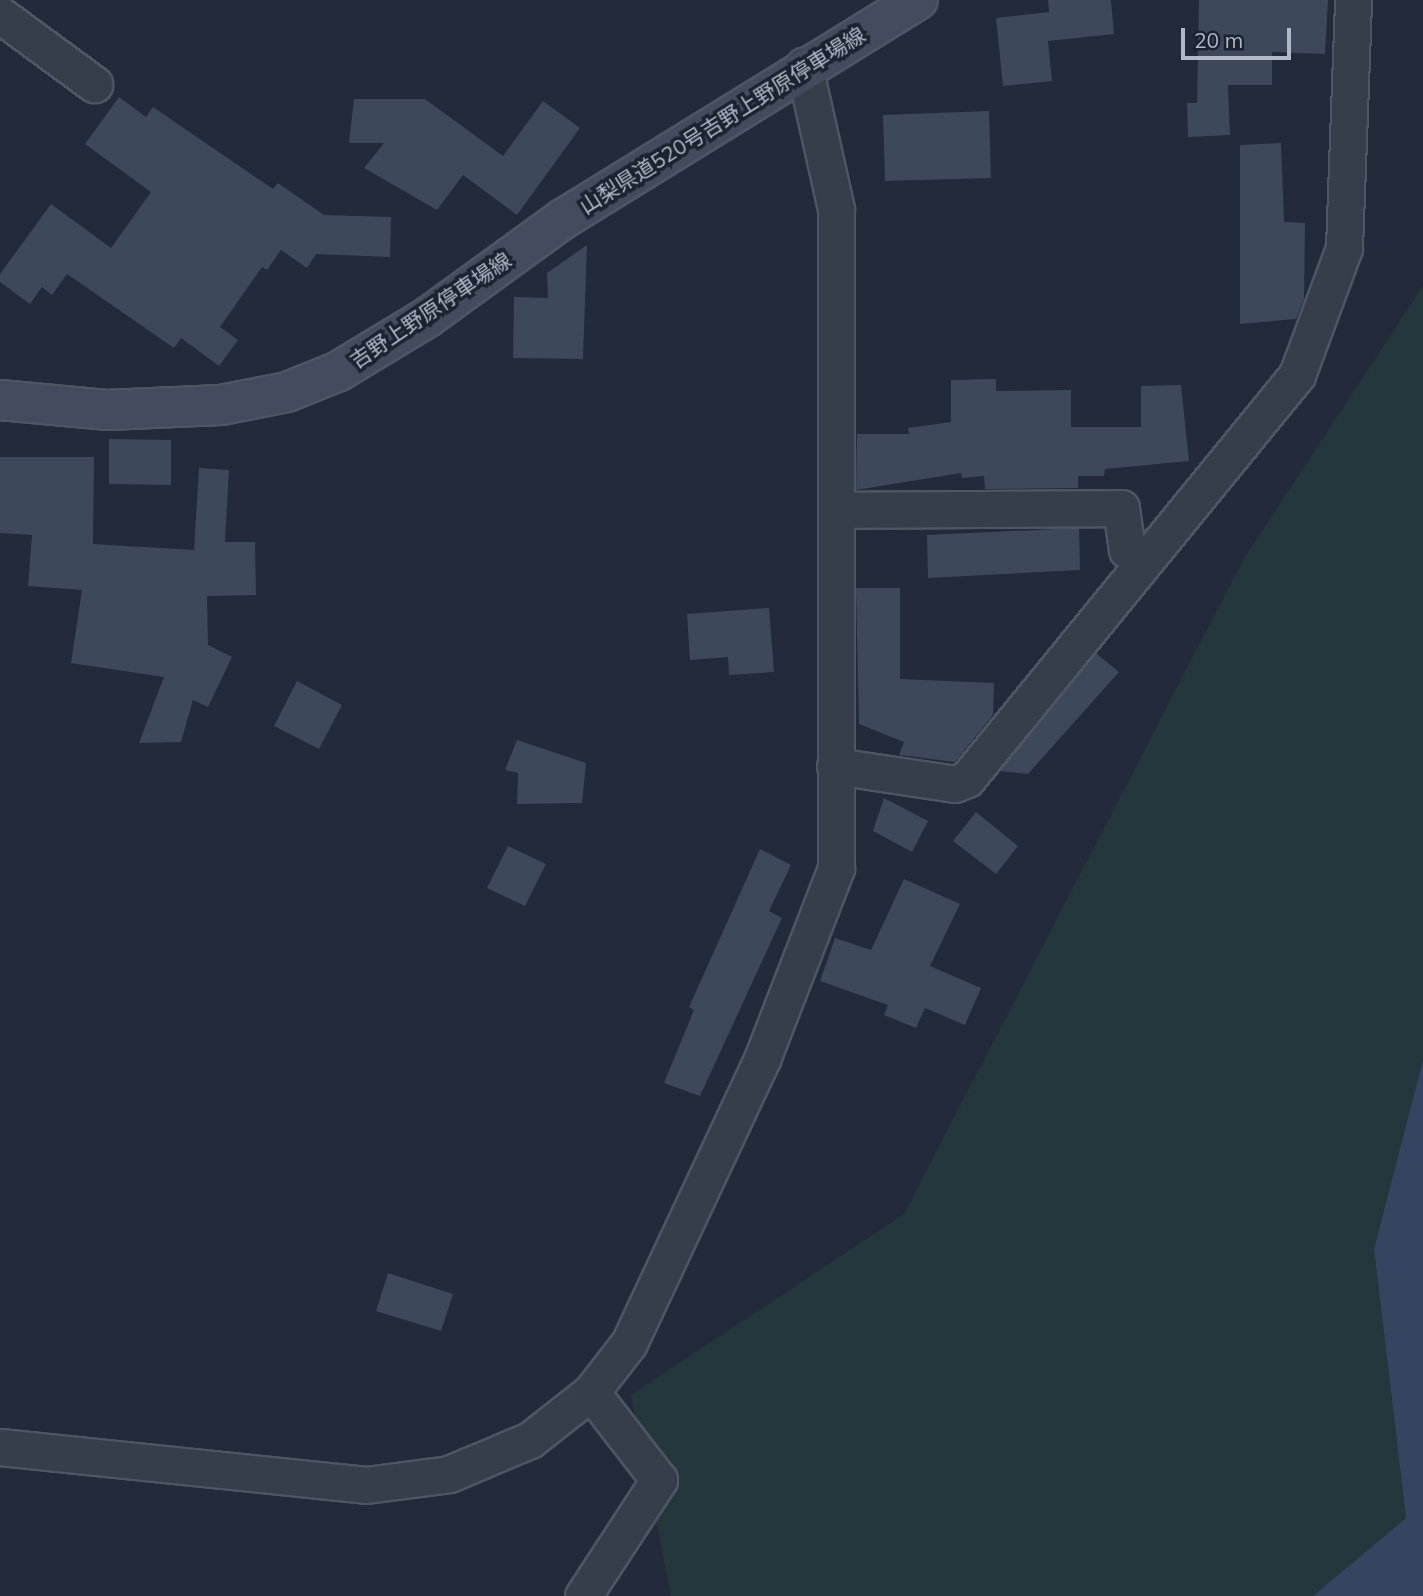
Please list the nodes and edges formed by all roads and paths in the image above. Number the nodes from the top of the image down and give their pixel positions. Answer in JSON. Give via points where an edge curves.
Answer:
{"nodes":[{"id":1,"x":918,"y":0,"type":"edge"},
{"id":2,"x":1353,"y":0,"type":"edge"},
{"id":3,"x":0,"y":15,"type":"edge"},
{"id":4,"x":804,"y":66,"type":"junction"},
{"id":5,"x":94,"y":83,"type":"dead end"},
{"id":6,"x":563,"y":219,"type":"joint"},
{"id":7,"x":0,"y":400,"type":"edge"},
{"id":8,"x":837,"y":510,"type":"junction"},
{"id":9,"x":1148,"y":557,"type":"junction"},
{"id":10,"x":835,"y":766,"type":"junction"},
{"id":11,"x":591,"y":1392,"type":"junction"},
{"id":12,"x":0,"y":1447,"type":"edge"},
{"id":13,"x":583,"y":1596,"type":"edge"}],
"edges":[{"from":1,"to":4,"type":"main road","name":"山梨県道520号吉野上野原停車場線"},
{"from":2,"to":9,"type":"street","via":[[1339,260],[1297,375]]},
{"from":3,"to":5,"type":"street"},
{"from":4,"to":6,"type":"main road","name":"山梨県道520号吉野上野原停車場線"},
{"from":4,"to":8,"type":"street","via":[[836,209]]},
{"from":6,"to":7,"type":"main road","name":"吉野上野原停車場線","via":[[428,317],[339,371],[287,393],[221,405],[107,410]]},
{"from":8,"to":9,"type":"street","via":[[1121,508],[1127,550]]},
{"from":8,"to":10,"type":"street"},
{"from":9,"to":10,"type":"street","via":[[967,779],[955,784]]},
{"from":10,"to":11,"type":"street","via":[[836,868],[762,1059],[666,1273],[629,1343]]},
{"from":11,"to":12,"type":"street","via":[[530,1440],[449,1475],[366,1485]]},
{"from":11,"to":13,"type":"street","via":[[659,1480]]}]}
